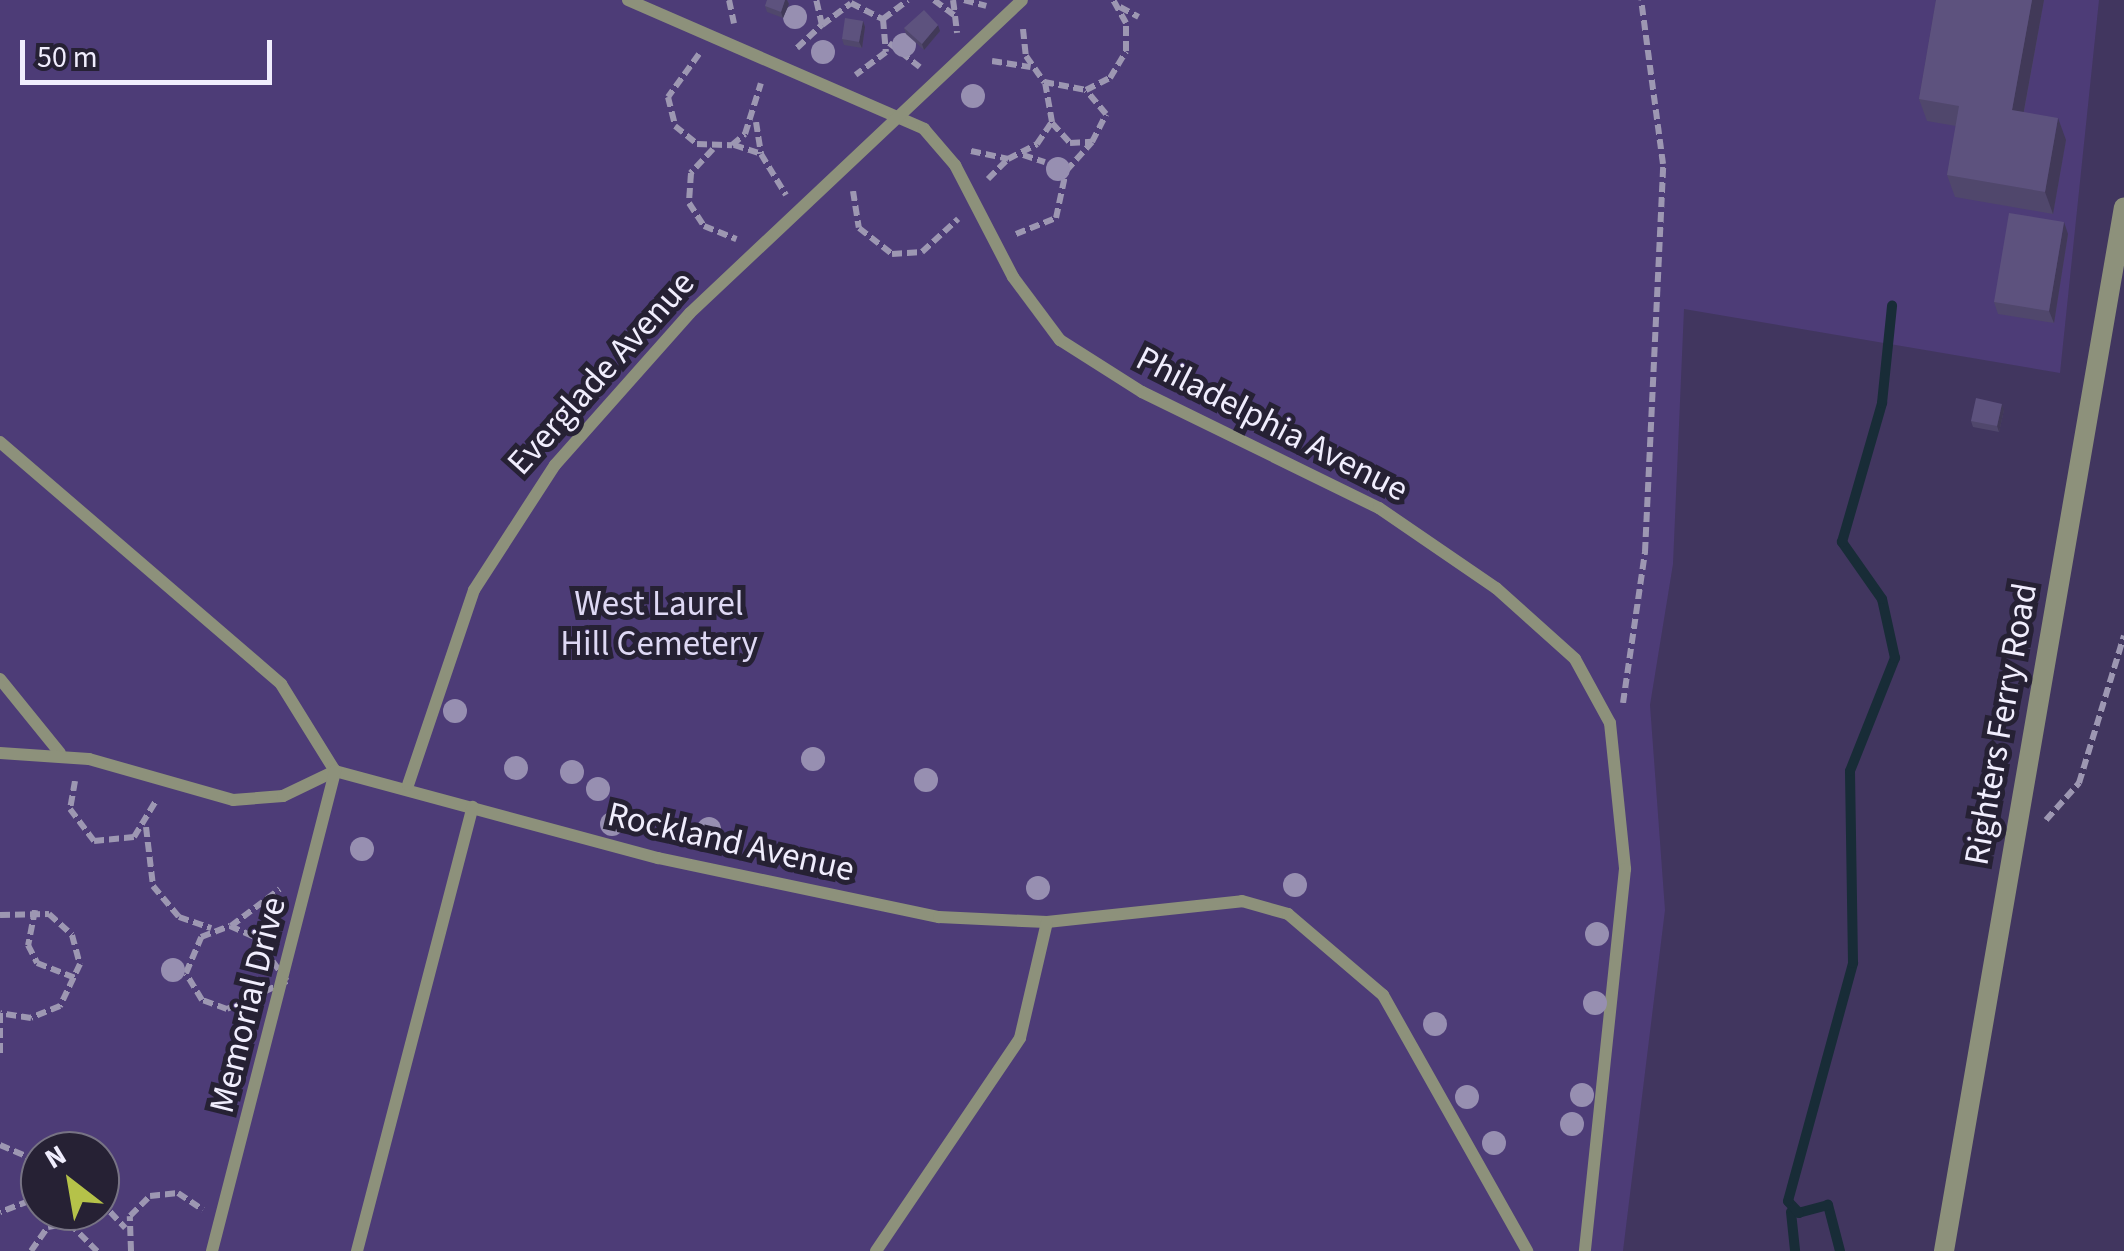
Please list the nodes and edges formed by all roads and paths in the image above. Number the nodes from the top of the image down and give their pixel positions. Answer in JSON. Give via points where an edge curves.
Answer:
{"nodes":[{"id":1,"x":628,"y":0,"type":"edge"},
{"id":2,"x":816,"y":0,"type":"edge"},
{"id":3,"x":909,"y":0,"type":"edge"},
{"id":4,"x":953,"y":0,"type":"edge"},
{"id":5,"x":1022,"y":0,"type":"edge"},
{"id":6,"x":1641,"y":0,"type":"edge"},
{"id":7,"x":1116,"y":3,"type":"edge"},
{"id":8,"x":1027,"y":15,"type":"dead end"},
{"id":9,"x":955,"y":16,"type":"dead end"},
{"id":10,"x":1139,"y":17,"type":"dead end"},
{"id":11,"x":883,"y":19,"type":"junction"},
{"id":12,"x":822,"y":25,"type":"junction"},
{"id":13,"x":718,"y":42,"type":"junction"},
{"id":14,"x":889,"y":42,"type":"junction"},
{"id":15,"x":757,"y":56,"type":"junction"},
{"id":16,"x":952,"y":67,"type":"junction"},
{"id":17,"x":1044,"y":82,"type":"junction"},
{"id":18,"x":832,"y":87,"type":"junction"},
{"id":19,"x":1086,"y":90,"type":"junction"},
{"id":20,"x":1070,"y":91,"type":"junction"},
{"id":21,"x":1053,"y":106,"type":"junction"},
{"id":22,"x":902,"y":114,"type":"junction"},
{"id":23,"x":756,"y":120,"type":"junction"},
{"id":24,"x":1052,"y":122,"type":"junction"},
{"id":25,"x":932,"y":137,"type":"junction"},
{"id":26,"x":1092,"y":142,"type":"junction"},
{"id":27,"x":732,"y":145,"type":"junction"},
{"id":28,"x":714,"y":148,"type":"junction"},
{"id":29,"x":760,"y":154,"type":"junction"},
{"id":30,"x":859,"y":155,"type":"junction"},
{"id":31,"x":1023,"y":155,"type":"junction"},
{"id":32,"x":1008,"y":159,"type":"junction"},
{"id":33,"x":1045,"y":162,"type":"dead end"},
{"id":34,"x":970,"y":192,"type":"junction"},
{"id":35,"x":2124,"y":208,"type":"edge"},
{"id":36,"x":792,"y":216,"type":"junction"},
{"id":37,"x":984,"y":221,"type":"junction"},
{"id":38,"x":764,"y":242,"type":"junction"},
{"id":39,"x":0,"y":442,"type":"edge"},
{"id":40,"x":2124,"y":636,"type":"edge"},
{"id":41,"x":0,"y":678,"type":"edge"},
{"id":42,"x":1610,"y":724,"type":"junction"},
{"id":43,"x":0,"y":753,"type":"edge"},
{"id":44,"x":60,"y":753,"type":"junction"},
{"id":45,"x":89,"y":759,"type":"junction"},
{"id":46,"x":335,"y":772,"type":"junction"},
{"id":47,"x":408,"y":785,"type":"junction"},
{"id":48,"x":154,"y":806,"type":"dead end"},
{"id":49,"x":473,"y":806,"type":"junction"},
{"id":50,"x":2046,"y":820,"type":"dead end"},
{"id":51,"x":146,"y":827,"type":"junction"},
{"id":52,"x":317,"y":853,"type":"junction"},
{"id":53,"x":34,"y":910,"type":"junction"},
{"id":54,"x":0,"y":916,"type":"edge"},
{"id":55,"x":1047,"y":922,"type":"junction"},
{"id":56,"x":230,"y":926,"type":"junction"},
{"id":57,"x":213,"y":928,"type":"junction"},
{"id":58,"x":78,"y":980,"type":"junction"},
{"id":59,"x":287,"y":981,"type":"junction"},
{"id":60,"x":0,"y":1013,"type":"edge"},
{"id":61,"x":0,"y":1054,"type":"edge"},
{"id":62,"x":120,"y":1223,"type":"edge"},
{"id":63,"x":220,"y":1228,"type":"junction"},
{"id":64,"x":125,"y":1229,"type":"junction"},
{"id":65,"x":31,"y":1251,"type":"edge"},
{"id":66,"x":97,"y":1251,"type":"edge"},
{"id":67,"x":131,"y":1251,"type":"edge"},
{"id":68,"x":212,"y":1251,"type":"edge"},
{"id":69,"x":357,"y":1251,"type":"edge"},
{"id":70,"x":876,"y":1251,"type":"edge"},
{"id":71,"x":1528,"y":1251,"type":"edge"},
{"id":72,"x":1585,"y":1251,"type":"edge"},
{"id":73,"x":1944,"y":1251,"type":"edge"}],
"edges":[{"from":1,"to":13,"type":"lane"},
{"from":2,"to":12,"type":"path"},
{"from":3,"to":11,"type":"path"},
{"from":4,"to":9,"type":"path"},
{"from":5,"to":16,"type":"lane","name":"Everglade Avenue"},
{"from":6,"to":42,"type":"path","via":[[1663,164],[1656,375],[1643,570],[1626,692]]},
{"from":7,"to":10,"type":"path"},
{"from":7,"to":19,"type":"path","via":[[1126,52],[1110,78]]},
{"from":8,"to":17,"type":"path","via":[[1022,42]]},
{"from":11,"to":12,"type":"path","via":[[851,3]]},
{"from":11,"to":14,"type":"path"},
{"from":12,"to":15,"type":"path","via":[[805,45]]},
{"from":13,"to":15,"type":"lane"},
{"from":13,"to":28,"type":"path","via":[[680,71],[668,96],[675,126]]},
{"from":14,"to":16,"type":"path","via":[[907,65]]},
{"from":14,"to":18,"type":"path","via":[[880,62]]},
{"from":15,"to":18,"type":"lane","name":"Philadelphia Avenue"},
{"from":15,"to":23,"type":"path"},
{"from":16,"to":22,"type":"lane","name":"Everglade Avenue"},
{"from":17,"to":20,"type":"path"},
{"from":17,"to":21,"type":"path"},
{"from":18,"to":22,"type":"lane","name":"Philadelphia Avenue"},
{"from":19,"to":20,"type":"path"},
{"from":19,"to":26,"type":"path","via":[[1106,114]]},
{"from":20,"to":21,"type":"path"},
{"from":21,"to":24,"type":"path"},
{"from":22,"to":25,"type":"lane","name":"Philadelphia Avenue"},
{"from":22,"to":30,"type":"lane","name":"Everglade Avenue"},
{"from":23,"to":27,"type":"path"},
{"from":23,"to":29,"type":"path"},
{"from":24,"to":26,"type":"path","via":[[1070,143]]},
{"from":24,"to":31,"type":"path"},
{"from":25,"to":32,"type":"path"},
{"from":25,"to":34,"type":"lane","name":"Philadelphia Avenue"},
{"from":26,"to":37,"type":"path","via":[[1070,164],[1062,206],[1046,226],[1016,234]]},
{"from":27,"to":28,"type":"path"},
{"from":27,"to":29,"type":"path"},
{"from":28,"to":38,"type":"path","via":[[690,173],[694,216],[716,233]]},
{"from":29,"to":36,"type":"path"},
{"from":30,"to":34,"type":"path","via":[[853,215],[868,241],[892,254],[937,244]]},
{"from":30,"to":36,"type":"lane","name":"Everglade Avenue"},
{"from":31,"to":32,"type":"path"},
{"from":31,"to":33,"type":"path"},
{"from":32,"to":37,"type":"path","via":[[990,174]]},
{"from":34,"to":37,"type":"lane","name":"Philadelphia Avenue"},
{"from":35,"to":73,"type":"street","name":"Righters Ferry Road"},
{"from":36,"to":38,"type":"lane","name":"Everglade Avenue"},
{"from":37,"to":42,"type":"lane","name":"Philadelphia Avenue","via":[[1030,305],[1071,349],[1340,486],[1461,562],[1556,638]]},
{"from":38,"to":47,"type":"lane","name":"Everglade Avenue","via":[[639,365],[522,508],[454,635]]},
{"from":39,"to":46,"type":"lane","via":[[281,684]]},
{"from":40,"to":50,"type":"path","via":[[2079,783]]},
{"from":41,"to":44,"type":"lane"},
{"from":42,"to":72,"type":"lane","name":"Philadelphia Avenue","via":[[1624,914]]},
{"from":43,"to":44,"type":"lane"},
{"from":44,"to":45,"type":"lane"},
{"from":45,"to":46,"type":"lane","via":[[233,800],[284,796]]},
{"from":45,"to":51,"type":"path","via":[[70,798],[83,834],[121,843]]},
{"from":46,"to":47,"type":"lane"},
{"from":46,"to":52,"type":"lane","name":"Memorial Drive"},
{"from":47,"to":49,"type":"lane","name":"Rockland Avenue"},
{"from":48,"to":51,"type":"path"},
{"from":49,"to":55,"type":"lane","name":"Rockland Avenue","via":[[832,898]]},
{"from":49,"to":69,"type":"lane"},
{"from":51,"to":57,"type":"path","via":[[154,886],[179,917]]},
{"from":52,"to":56,"type":"path"},
{"from":52,"to":59,"type":"lane","name":"Memorial Drive"},
{"from":53,"to":54,"type":"path"},
{"from":53,"to":58,"type":"path","via":[[72,934]]},
{"from":53,"to":58,"type":"path","via":[[28,945],[37,963]]},
{"from":55,"to":70,"type":"lane","via":[[1020,1038]]},
{"from":55,"to":71,"type":"lane","name":"Rockland Avenue","via":[[1242,901],[1315,931],[1383,995]]},
{"from":56,"to":57,"type":"path"},
{"from":56,"to":59,"type":"path","via":[[255,937]]},
{"from":57,"to":59,"type":"path","via":[[188,959],[202,1000],[241,1007]]},
{"from":58,"to":60,"type":"path","via":[[46,1014]]},
{"from":59,"to":63,"type":"lane","name":"Memorial Drive"},
{"from":60,"to":61,"type":"path"},
{"from":62,"to":64,"type":"path"},
{"from":63,"to":64,"type":"path","via":[[189,1198],[164,1192],[140,1205]]},
{"from":63,"to":68,"type":"lane","name":"Memorial Drive"},
{"from":64,"to":67,"type":"path"},
{"from":65,"to":66,"type":"path","via":[[48,1227],[69,1223]]}]}
